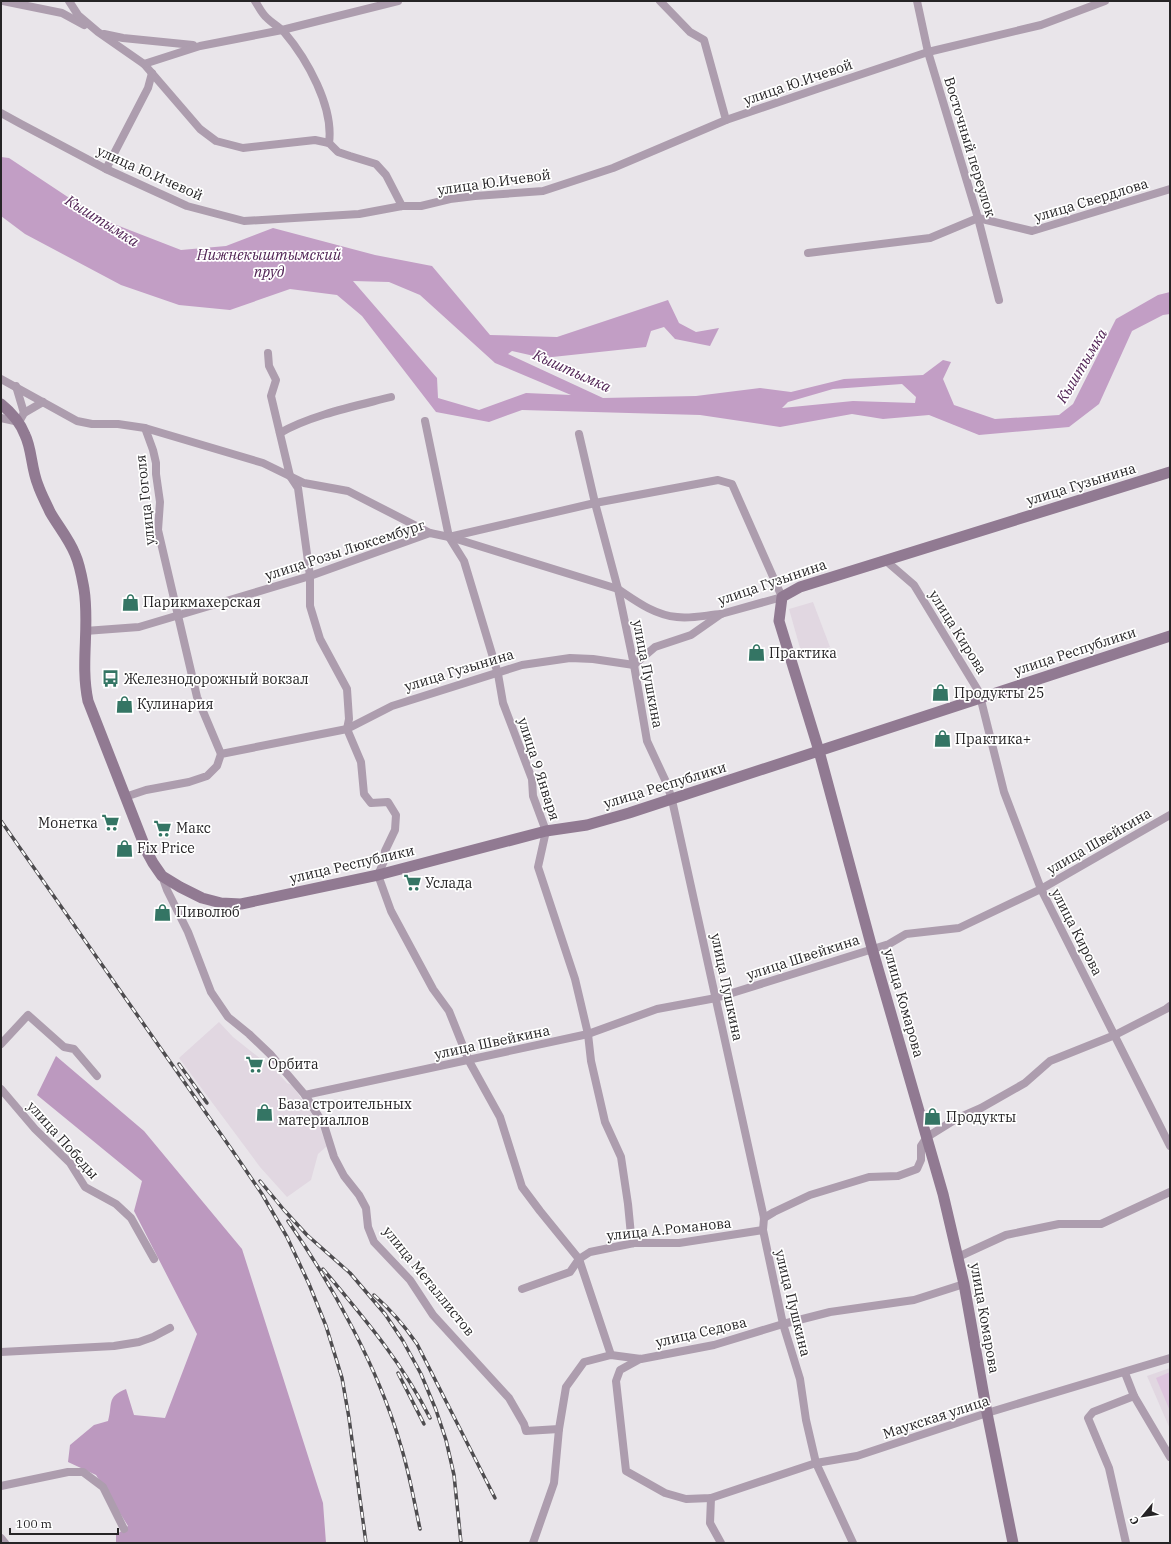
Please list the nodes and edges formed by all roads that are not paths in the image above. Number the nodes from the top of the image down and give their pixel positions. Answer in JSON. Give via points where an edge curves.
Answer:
{"nodes":[{"id":1,"x":5,"y":1,"type":"edge"},
{"id":2,"x":68,"y":1,"type":"edge"},
{"id":3,"x":255,"y":1,"type":"edge"},
{"id":4,"x":398,"y":1,"type":"edge"},
{"id":5,"x":660,"y":1,"type":"edge"},
{"id":6,"x":917,"y":1,"type":"edge"},
{"id":7,"x":1105,"y":1,"type":"edge"},
{"id":8,"x":282,"y":30,"type":"junction"},
{"id":9,"x":98,"y":32,"type":"junction"},
{"id":10,"x":200,"y":46,"type":"junction"},
{"id":11,"x":928,"y":52,"type":"junction"},
{"id":12,"x":144,"y":64,"type":"junction"},
{"id":13,"x":152,"y":73,"type":"junction"},
{"id":14,"x":1,"y":113,"type":"edge"},
{"id":15,"x":726,"y":120,"type":"junction"},
{"id":16,"x":328,"y":143,"type":"junction"},
{"id":17,"x":106,"y":169,"type":"junction"},
{"id":18,"x":1170,"y":189,"type":"edge"},
{"id":19,"x":402,"y":206,"type":"junction"},
{"id":20,"x":978,"y":218,"type":"junction"},
{"id":21,"x":808,"y":253,"type":"dead end"},
{"id":22,"x":999,"y":300,"type":"dead end"},
{"id":23,"x":268,"y":353,"type":"dead end"},
{"id":24,"x":1,"y":379,"type":"edge"},
{"id":25,"x":16,"y":386,"type":"junction"},
{"id":26,"x":391,"y":397,"type":"dead end"},
{"id":27,"x":43,"y":402,"type":"junction"},
{"id":28,"x":1,"y":404,"type":"edge"},
{"id":29,"x":21,"y":417,"type":"junction"},
{"id":30,"x":1,"y":418,"type":"edge"},
{"id":31,"x":425,"y":421,"type":"dead end"},
{"id":32,"x":145,"y":428,"type":"junction"},
{"id":33,"x":280,"y":433,"type":"junction"},
{"id":34,"x":580,"y":434,"type":"dead end"},
{"id":35,"x":1170,"y":472,"type":"edge"},
{"id":36,"x":290,"y":476,"type":"junction"},
{"id":37,"x":595,"y":503,"type":"junction"},
{"id":38,"x":430,"y":533,"type":"junction"},
{"id":39,"x":449,"y":537,"type":"junction"},
{"id":40,"x":885,"y":560,"type":"junction"},
{"id":41,"x":310,"y":576,"type":"junction"},
{"id":42,"x":618,"y":589,"type":"junction"},
{"id":43,"x":782,"y":598,"type":"junction"},
{"id":44,"x":721,"y":614,"type":"junction"},
{"id":45,"x":178,"y":615,"type":"junction"},
{"id":46,"x":85,"y":631,"type":"junction"},
{"id":47,"x":1170,"y":636,"type":"edge"},
{"id":48,"x":634,"y":665,"type":"junction"},
{"id":49,"x":498,"y":674,"type":"junction"},
{"id":50,"x":981,"y":698,"type":"junction"},
{"id":51,"x":347,"y":728,"type":"junction"},
{"id":52,"x":819,"y":751,"type":"junction"},
{"id":53,"x":221,"y":754,"type":"junction"},
{"id":54,"x":125,"y":797,"type":"junction"},
{"id":55,"x":672,"y":800,"type":"junction"},
{"id":56,"x":1170,"y":815,"type":"edge"},
{"id":57,"x":546,"y":831,"type":"junction"},
{"id":58,"x":378,"y":875,"type":"junction"},
{"id":59,"x":162,"y":876,"type":"junction"},
{"id":60,"x":1041,"y":889,"type":"junction"},
{"id":61,"x":872,"y":948,"type":"junction"},
{"id":62,"x":716,"y":998,"type":"junction"},
{"id":63,"x":1170,"y":1006,"type":"edge"},
{"id":64,"x":588,"y":1034,"type":"junction"},
{"id":65,"x":1115,"y":1035,"type":"junction"},
{"id":66,"x":1,"y":1044,"type":"edge"},
{"id":67,"x":468,"y":1061,"type":"junction"},
{"id":68,"x":97,"y":1076,"type":"dead end"},
{"id":69,"x":1,"y":1089,"type":"edge"},
{"id":70,"x":305,"y":1096,"type":"junction"},
{"id":71,"x":927,"y":1137,"type":"junction"},
{"id":72,"x":1170,"y":1146,"type":"edge"},
{"id":73,"x":1170,"y":1192,"type":"edge"},
{"id":74,"x":764,"y":1218,"type":"junction"},
{"id":75,"x":763,"y":1230,"type":"junction"},
{"id":76,"x":634,"y":1243,"type":"junction"},
{"id":77,"x":958,"y":1257,"type":"junction"},
{"id":78,"x":154,"y":1258,"type":"dead end"},
{"id":79,"x":579,"y":1259,"type":"junction"},
{"id":80,"x":964,"y":1284,"type":"junction"},
{"id":81,"x":522,"y":1289,"type":"dead end"},
{"id":82,"x":782,"y":1324,"type":"junction"},
{"id":83,"x":170,"y":1328,"type":"dead end"},
{"id":84,"x":1,"y":1352,"type":"edge"},
{"id":85,"x":611,"y":1355,"type":"junction"},
{"id":86,"x":1170,"y":1358,"type":"edge"},
{"id":87,"x":641,"y":1359,"type":"junction"},
{"id":88,"x":1125,"y":1373,"type":"junction"},
{"id":89,"x":1134,"y":1396,"type":"junction"},
{"id":90,"x":987,"y":1413,"type":"junction"},
{"id":91,"x":559,"y":1429,"type":"junction"},
{"id":92,"x":1170,"y":1457,"type":"edge"},
{"id":93,"x":816,"y":1463,"type":"junction"},
{"id":94,"x":1,"y":1486,"type":"edge"},
{"id":95,"x":711,"y":1498,"type":"junction"},
{"id":96,"x":124,"y":1529,"type":"dead end"},
{"id":97,"x":1,"y":1538,"type":"edge"},
{"id":98,"x":5,"y":1543,"type":"edge"},
{"id":99,"x":533,"y":1543,"type":"edge"},
{"id":100,"x":721,"y":1543,"type":"edge"},
{"id":101,"x":853,"y":1543,"type":"edge"},
{"id":102,"x":1013,"y":1543,"type":"edge"},
{"id":103,"x":1126,"y":1543,"type":"edge"}],
"edges":[{"from":1,"to":9,"type":"street","via":[[62,13]]},
{"from":2,"to":9,"type":"street","via":[[78,15]]},
{"from":3,"to":8,"type":"street","via":[[266,17]]},
{"from":4,"to":8,"type":"street"},
{"from":5,"to":15,"type":"street","via":[[690,32],[704,40]]},
{"from":6,"to":11,"type":"street","name":"Восточный переулок"},
{"from":7,"to":11,"type":"street","name":"улица Ю.Ичевой","via":[[1042,25]]},
{"from":8,"to":10,"type":"street"},
{"from":8,"to":16,"type":"street","via":[[298,50],[326,106],[330,133]]},
{"from":9,"to":10,"type":"street","via":[[124,38]]},
{"from":9,"to":12,"type":"street"},
{"from":10,"to":12,"type":"street"},
{"from":11,"to":15,"type":"street","name":"улица Ю.Ичевой"},
{"from":11,"to":20,"type":"street","name":"Восточный переулок"},
{"from":12,"to":13,"type":"street"},
{"from":13,"to":16,"type":"street","via":[[200,129],[216,141],[243,148],[315,140]]},
{"from":13,"to":17,"type":"street","via":[[148,88]]},
{"from":14,"to":17,"type":"street","name":"улица Ю.Ичевой"},
{"from":15,"to":19,"type":"street","name":"улица Ю.Ичевой","via":[[613,168],[543,191],[491,194],[421,206]]},
{"from":16,"to":19,"type":"street","via":[[338,152],[376,164],[386,175]]},
{"from":17,"to":19,"type":"street","name":"улица Ю.Ичевой","via":[[187,206],[244,221],[359,214]]},
{"from":18,"to":20,"type":"street","name":"улица Свердлова","via":[[1032,231]]},
{"from":20,"to":21,"type":"street","via":[[930,238]]},
{"from":20,"to":22,"type":"street","name":"Восточный переулок"},
{"from":23,"to":33,"type":"street","via":[[269,366],[276,380],[271,396]]},
{"from":24,"to":25,"type":"street"},
{"from":25,"to":27,"type":"street"},
{"from":25,"to":29,"type":"street"},
{"from":26,"to":33,"type":"street","via":[[335,412]]},
{"from":27,"to":29,"type":"street"},
{"from":27,"to":32,"type":"street","via":[[77,420],[92,424]]},
{"from":28,"to":29,"type":"main road","name":"улица Металлистов"},
{"from":29,"to":30,"type":"street"},
{"from":29,"to":46,"type":"main road","name":"улица Металлистов","via":[[38,485],[76,558],[84,590]]},
{"from":31,"to":39,"type":"street","name":"улица 9 Января"},
{"from":32,"to":36,"type":"street","via":[[263,463]]},
{"from":32,"to":45,"type":"street","name":"улица Гоголя","via":[[154,450],[160,502],[158,530]]},
{"from":33,"to":36,"type":"street"},
{"from":34,"to":37,"type":"street","name":"улица Пушкина"},
{"from":35,"to":40,"type":"main road","name":"улица Гузынина"},
{"from":36,"to":38,"type":"street","via":[[304,483],[348,492]]},
{"from":36,"to":41,"type":"street","via":[[298,488]]},
{"from":37,"to":39,"type":"street","name":"улица Розы Люксембург"},
{"from":37,"to":42,"type":"street","name":"улица Пушкина"},
{"from":37,"to":43,"type":"street","name":"улица Розы Люксембург","via":[[718,480],[732,484]]},
{"from":38,"to":39,"type":"street","name":"улица Розы Люксембург"},
{"from":38,"to":41,"type":"street","name":"улица Розы Люксембург"},
{"from":39,"to":42,"type":"street"},
{"from":39,"to":49,"type":"street","name":"улица 9 Января","via":[[464,561]]},
{"from":40,"to":43,"type":"main road","name":"улица Гузынина","via":[[800,587]]},
{"from":40,"to":50,"type":"street","name":"улица Кирова","via":[[914,585]]},
{"from":41,"to":45,"type":"street","name":"улица Розы Люксембург"},
{"from":41,"to":51,"type":"street","via":[[310,606],[320,639],[347,689]]},
{"from":42,"to":44,"type":"street","via":[[661,614],[678,617]]},
{"from":42,"to":48,"type":"street","name":"улица Пушкина"},
{"from":43,"to":44,"type":"street","name":"улица Гузынина"},
{"from":43,"to":52,"type":"main road","name":"улица Комарова","via":[[779,621]]},
{"from":44,"to":48,"type":"street","name":"улица Гузынина","via":[[691,635],[655,647]]},
{"from":45,"to":46,"type":"street","name":"улица Розы Люксембург","via":[[139,627]]},
{"from":45,"to":53,"type":"street","name":"улица Гоголя","via":[[197,697]]},
{"from":46,"to":54,"type":"main road","name":"улица Металлистов","via":[[84,664],[88,701]]},
{"from":47,"to":50,"type":"main road","name":"улица Республики"},
{"from":48,"to":49,"type":"street","name":"улица Гузынина","via":[[570,658],[522,665]]},
{"from":48,"to":55,"type":"street","name":"улица Пушкина","via":[[647,741]]},
{"from":49,"to":51,"type":"street","name":"улица Гузынина","via":[[392,706]]},
{"from":49,"to":57,"type":"street","name":"улица 9 Января","via":[[503,703],[532,779],[533,796]]},
{"from":50,"to":52,"type":"main road","name":"улица Республики"},
{"from":50,"to":60,"type":"street","name":"улица Кирова","via":[[1004,792]]},
{"from":51,"to":53,"type":"street","name":"улица Гузынина"},
{"from":51,"to":58,"type":"street","via":[[361,762],[364,794],[371,803],[388,802],[396,815],[395,830]]},
{"from":52,"to":55,"type":"main road","name":"улица Республики"},
{"from":52,"to":61,"type":"main road","name":"улица Комарова"},
{"from":53,"to":54,"type":"street","via":[[217,766],[207,776]]},
{"from":54,"to":59,"type":"main road","name":"улица Металлистов","via":[[147,852]]},
{"from":55,"to":57,"type":"main road","name":"улица Республики","via":[[587,825]]},
{"from":55,"to":62,"type":"street","name":"улица Пушкина"},
{"from":56,"to":60,"type":"street","name":"улица Швейкина"},
{"from":57,"to":58,"type":"main road","name":"улица Республики"},
{"from":57,"to":64,"type":"street","name":"улица 9 Января","via":[[538,867],[575,979]]},
{"from":58,"to":59,"type":"main road","name":"улица Республики","via":[[241,904],[221,903],[202,898]]},
{"from":58,"to":67,"type":"street","via":[[391,911],[433,989],[449,1011]]},
{"from":59,"to":70,"type":"street","name":"улица Металлистов","via":[[188,932],[211,992],[228,1018],[271,1055]]},
{"from":60,"to":61,"type":"street","name":"улица Швейкина","via":[[959,928],[906,934],[889,944]]},
{"from":60,"to":65,"type":"street","name":"улица Кирова"},
{"from":61,"to":62,"type":"street","name":"улица Швейкина"},
{"from":61,"to":71,"type":"main road","name":"улица Комарова"},
{"from":62,"to":64,"type":"street","name":"улица Швейкина","via":[[657,1009]]},
{"from":62,"to":74,"type":"street","name":"улица Пушкина"},
{"from":63,"to":65,"type":"street"},
{"from":64,"to":67,"type":"street","name":"улица Швейкина"},
{"from":64,"to":76,"type":"street","name":"улица 9 Января","via":[[591,1061],[605,1122],[621,1157]]},
{"from":65,"to":71,"type":"street","via":[[1050,1061],[1026,1083]]},
{"from":65,"to":72,"type":"street","name":"улица Кирова"},
{"from":66,"to":68,"type":"street","via":[[28,1015],[64,1047],[74,1049]]},
{"from":67,"to":70,"type":"street","name":"улица Швейкина"},
{"from":67,"to":79,"type":"street","via":[[500,1117],[522,1187]]},
{"from":69,"to":78,"type":"street","name":"улица Победы","via":[[35,1129],[70,1164],[85,1187],[116,1204],[131,1218]]},
{"from":70,"to":91,"type":"street","name":"улица Металлистов","via":[[324,1125],[334,1157],[344,1176],[366,1208],[368,1227],[374,1242],[410,1280],[433,1315],[509,1398],[526,1431]]},
{"from":71,"to":74,"type":"street","via":[[921,1146],[922,1160],[917,1169],[909,1173],[869,1177],[810,1195]]},
{"from":71,"to":77,"type":"main road","name":"улица Комарова"},
{"from":73,"to":77,"type":"street","via":[[1101,1224],[1059,1224],[1006,1236]]},
{"from":74,"to":75,"type":"street","name":"улица Пушкина"},
{"from":75,"to":76,"type":"street","name":"улица А.Романова","via":[[679,1243]]},
{"from":75,"to":82,"type":"street","name":"улица Пушкина"},
{"from":76,"to":79,"type":"street","name":"улица А.Романова","via":[[590,1252]]},
{"from":77,"to":80,"type":"main road","name":"улица Комарова"},
{"from":79,"to":81,"type":"street","via":[[570,1272]]},
{"from":79,"to":85,"type":"street"},
{"from":80,"to":82,"type":"street","name":"улица Седова","via":[[914,1300],[830,1312]]},
{"from":80,"to":90,"type":"main road","name":"улица Комарова"},
{"from":82,"to":87,"type":"street","name":"улица Седова","via":[[714,1345]]},
{"from":82,"to":93,"type":"street","name":"улица Пушкина","via":[[800,1379]]},
{"from":83,"to":84,"type":"street","via":[[153,1337],[114,1346]]},
{"from":85,"to":87,"type":"street","name":"улица Седова"},
{"from":85,"to":91,"type":"street","name":"улица Седова","via":[[584,1362],[566,1387]]},
{"from":86,"to":88,"type":"street","name":"Маукская улица"},
{"from":87,"to":95,"type":"street","name":"Маукская улица","via":[[620,1370],[616,1381],[626,1472],[665,1493],[686,1499]]},
{"from":88,"to":89,"type":"street"},
{"from":88,"to":90,"type":"street","name":"Маукская улица"},
{"from":89,"to":92,"type":"street"},
{"from":89,"to":103,"type":"street","via":[[1092,1412],[1088,1418],[1109,1468]]},
{"from":90,"to":93,"type":"street","name":"Маукская улица","via":[[857,1456]]},
{"from":90,"to":102,"type":"main road","name":"улица Комарова"},
{"from":91,"to":99,"type":"street","name":"улица Седова","via":[[554,1483]]},
{"from":93,"to":95,"type":"street","name":"Маукская улица"},
{"from":93,"to":101,"type":"street","name":"улица Пушкина"},
{"from":94,"to":96,"type":"street","via":[[68,1472],[83,1472],[103,1487]]},
{"from":95,"to":100,"type":"street","via":[[710,1524]]},
{"from":97,"to":98,"type":"street"}]}
